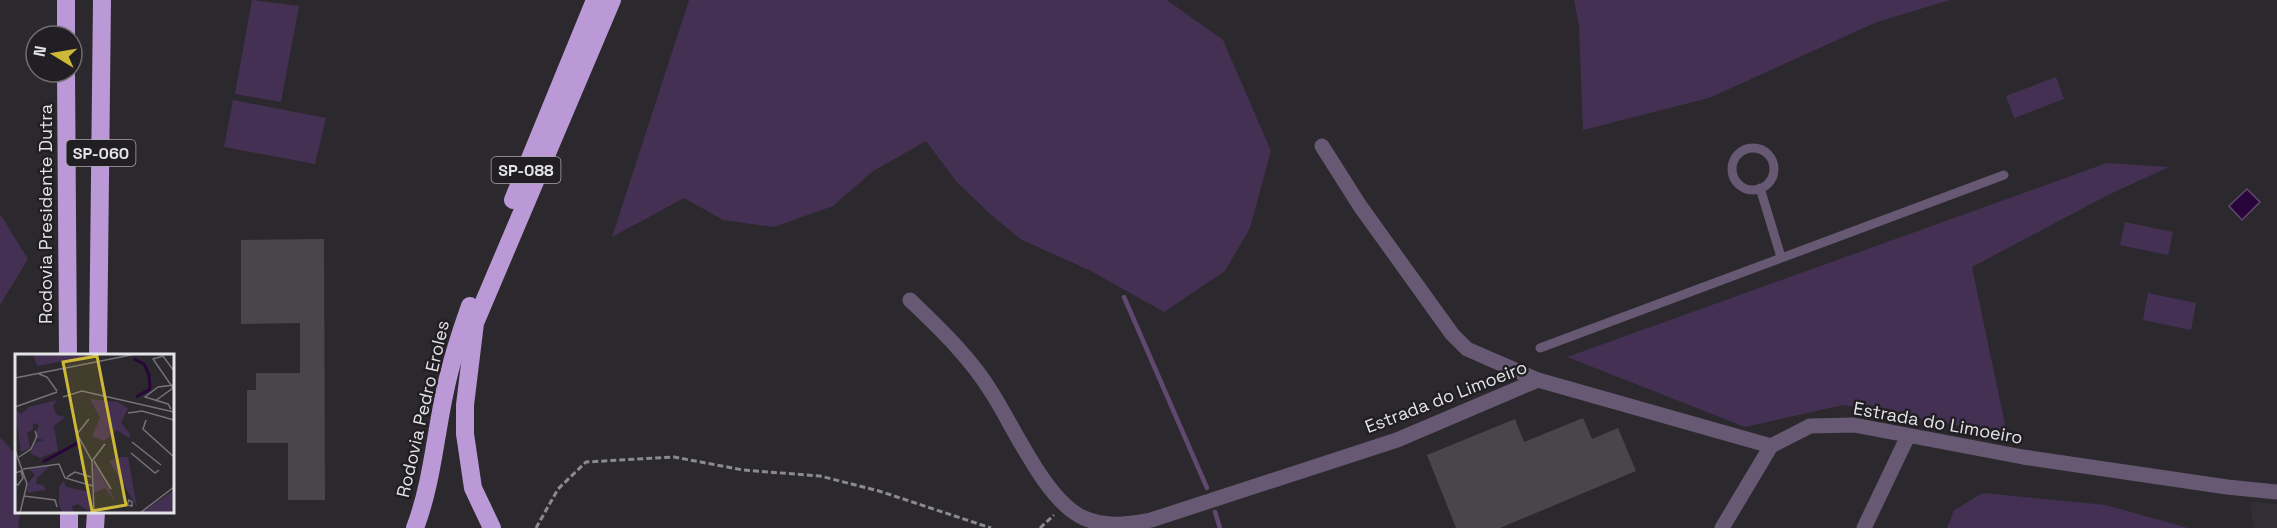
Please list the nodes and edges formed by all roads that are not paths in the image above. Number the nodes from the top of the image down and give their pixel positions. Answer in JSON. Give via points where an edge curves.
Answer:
{"nodes":[{"id":1,"x":66,"y":0,"type":"edge"},
{"id":2,"x":102,"y":0,"type":"edge"},
{"id":3,"x":595,"y":0,"type":"edge"},
{"id":4,"x":612,"y":0,"type":"edge"},
{"id":5,"x":66,"y":24,"type":"edge"},
{"id":6,"x":66,"y":84,"type":"edge"},
{"id":7,"x":1322,"y":146,"type":"dead end"},
{"id":8,"x":2004,"y":175,"type":"dead end"},
{"id":9,"x":1760,"y":188,"type":"junction"},
{"id":10,"x":1781,"y":256,"type":"junction"},
{"id":11,"x":910,"y":300,"type":"dead end"},
{"id":12,"x":1540,"y":348,"type":"dead end"},
{"id":13,"x":68,"y":354,"type":"edge"},
{"id":14,"x":98,"y":354,"type":"edge"},
{"id":15,"x":1538,"y":380,"type":"junction"},
{"id":16,"x":1908,"y":436,"type":"junction"},
{"id":17,"x":1772,"y":446,"type":"junction"},
{"id":18,"x":2277,"y":492,"type":"edge"},
{"id":19,"x":96,"y":513,"type":"edge"},
{"id":20,"x":95,"y":528,"type":"edge"},
{"id":21,"x":415,"y":528,"type":"edge"},
{"id":22,"x":492,"y":528,"type":"edge"},
{"id":23,"x":1722,"y":528,"type":"edge"},
{"id":24,"x":1864,"y":528,"type":"edge"}],
"edges":[{"from":1,"to":5,"type":"highway"},
{"from":2,"to":14,"type":"highway","number":"SP-060"},
{"from":3,"to":21,"type":"highway","name":"Rodovia Pedro Eroles","number":"SP-088","via":[[458,340],[424,503]]},
{"from":4,"to":22,"type":"highway","name":"Rodovia Pedro Eroles","number":"SP-088","via":[[476,323],[465,434],[473,488]]},
{"from":6,"to":13,"type":"highway","name":"Rodovia Presidente Dutra","number":"SP-060"},
{"from":7,"to":15,"type":"street","via":[[1452,334],[1467,349]]},
{"from":8,"to":10,"type":"lane"},
{"from":9,"to":9,"type":"lane","via":[[1773,176],[1773,162],[1765,152],[1746,149],[1733,164],[1734,177],[1743,187]]},
{"from":9,"to":10,"type":"lane"},
{"from":10,"to":12,"type":"lane"},
{"from":11,"to":15,"type":"street","name":"Estrada do Limoeiro","via":[[960,349],[1064,504],[1082,518],[1103,524],[1119,526],[1151,520],[1397,440]]},
{"from":15,"to":17,"type":"street","name":"Estrada do Limoeiro"},
{"from":16,"to":17,"type":"street","name":"Estrada do Limoeiro","via":[[1854,425],[1810,426]]},
{"from":16,"to":18,"type":"street","name":"Estrada do Limoeiro","via":[[2023,457]]},
{"from":16,"to":24,"type":"street"},
{"from":17,"to":23,"type":"street"},
{"from":19,"to":20,"type":"highway"}]}
